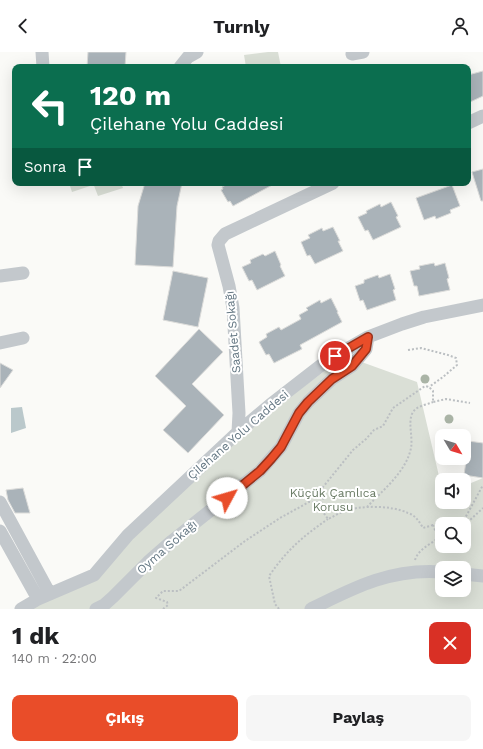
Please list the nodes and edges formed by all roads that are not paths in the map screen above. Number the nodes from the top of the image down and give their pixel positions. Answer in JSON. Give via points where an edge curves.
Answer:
{"nodes":[{"id":1,"x":42,"y":52,"type":"edge"},
{"id":2,"x":197,"y":52,"type":"edge"},
{"id":3,"x":43,"y":64,"type":"edge"},
{"id":4,"x":182,"y":64,"type":"edge"},
{"id":5,"x":483,"y":116,"type":"edge"},
{"id":6,"x":471,"y":122,"type":"edge"},
{"id":7,"x":327,"y":186,"type":"edge"},
{"id":8,"x":23,"y":273,"type":"dead end"},
{"id":9,"x":0,"y":276,"type":"edge"},
{"id":10,"x":483,"y":305,"type":"edge"},
{"id":11,"x":368,"y":337,"type":"junction"},
{"id":12,"x":23,"y":338,"type":"dead end"},
{"id":13,"x":0,"y":343,"type":"edge"},
{"id":14,"x":347,"y":348,"type":"junction"},
{"id":15,"x":352,"y":366,"type":"junction"},
{"id":16,"x":238,"y":432,"type":"junction"},
{"id":17,"x":0,"y":502,"type":"edge"},
{"id":18,"x":0,"y":531,"type":"edge"},
{"id":19,"x":435,"y":572,"type":"edge"},
{"id":20,"x":471,"y":575,"type":"edge"},
{"id":21,"x":483,"y":576,"type":"edge"},
{"id":22,"x":44,"y":597,"type":"junction"},
{"id":23,"x":21,"y":609,"type":"edge"},
{"id":24,"x":96,"y":609,"type":"edge"},
{"id":25,"x":311,"y":609,"type":"edge"}],
"edges":[{"from":1,"to":3,"type":"street"},
{"from":2,"to":4,"type":"street"},
{"from":5,"to":6,"type":"street"},
{"from":7,"to":16,"type":"street","name":"Saadet Sokağı","via":[[225,234],[219,241],[233,308]]},
{"from":8,"to":9,"type":"street"},
{"from":10,"to":11,"type":"street","name":"Çilehane Yolu Caddesi","via":[[418,318]]},
{"from":11,"to":14,"type":"street","name":"Çilehane Yolu Caddesi"},
{"from":11,"to":15,"type":"street","name":"Oyma Sokağı","via":[[366,349]]},
{"from":12,"to":13,"type":"street"},
{"from":14,"to":15,"type":"street","via":[[354,348],[356,352]]},
{"from":14,"to":16,"type":"street","name":"Çilehane Yolu Caddesi","via":[[312,372]]},
{"from":15,"to":24,"type":"street","name":"Oyma Sokağı","via":[[332,379],[308,402],[299,413],[281,447],[260,471],[172,541],[113,597]]},
{"from":16,"to":22,"type":"street","name":"Çilehane Yolu Caddesi","via":[[128,535],[94,575]]},
{"from":17,"to":22,"type":"street"},
{"from":18,"to":22,"type":"street"},
{"from":19,"to":25,"type":"street","via":[[410,571],[372,581]]},
{"from":20,"to":21,"type":"street"},
{"from":22,"to":23,"type":"street","name":"Çilehane Yolu Caddesi"}]}
